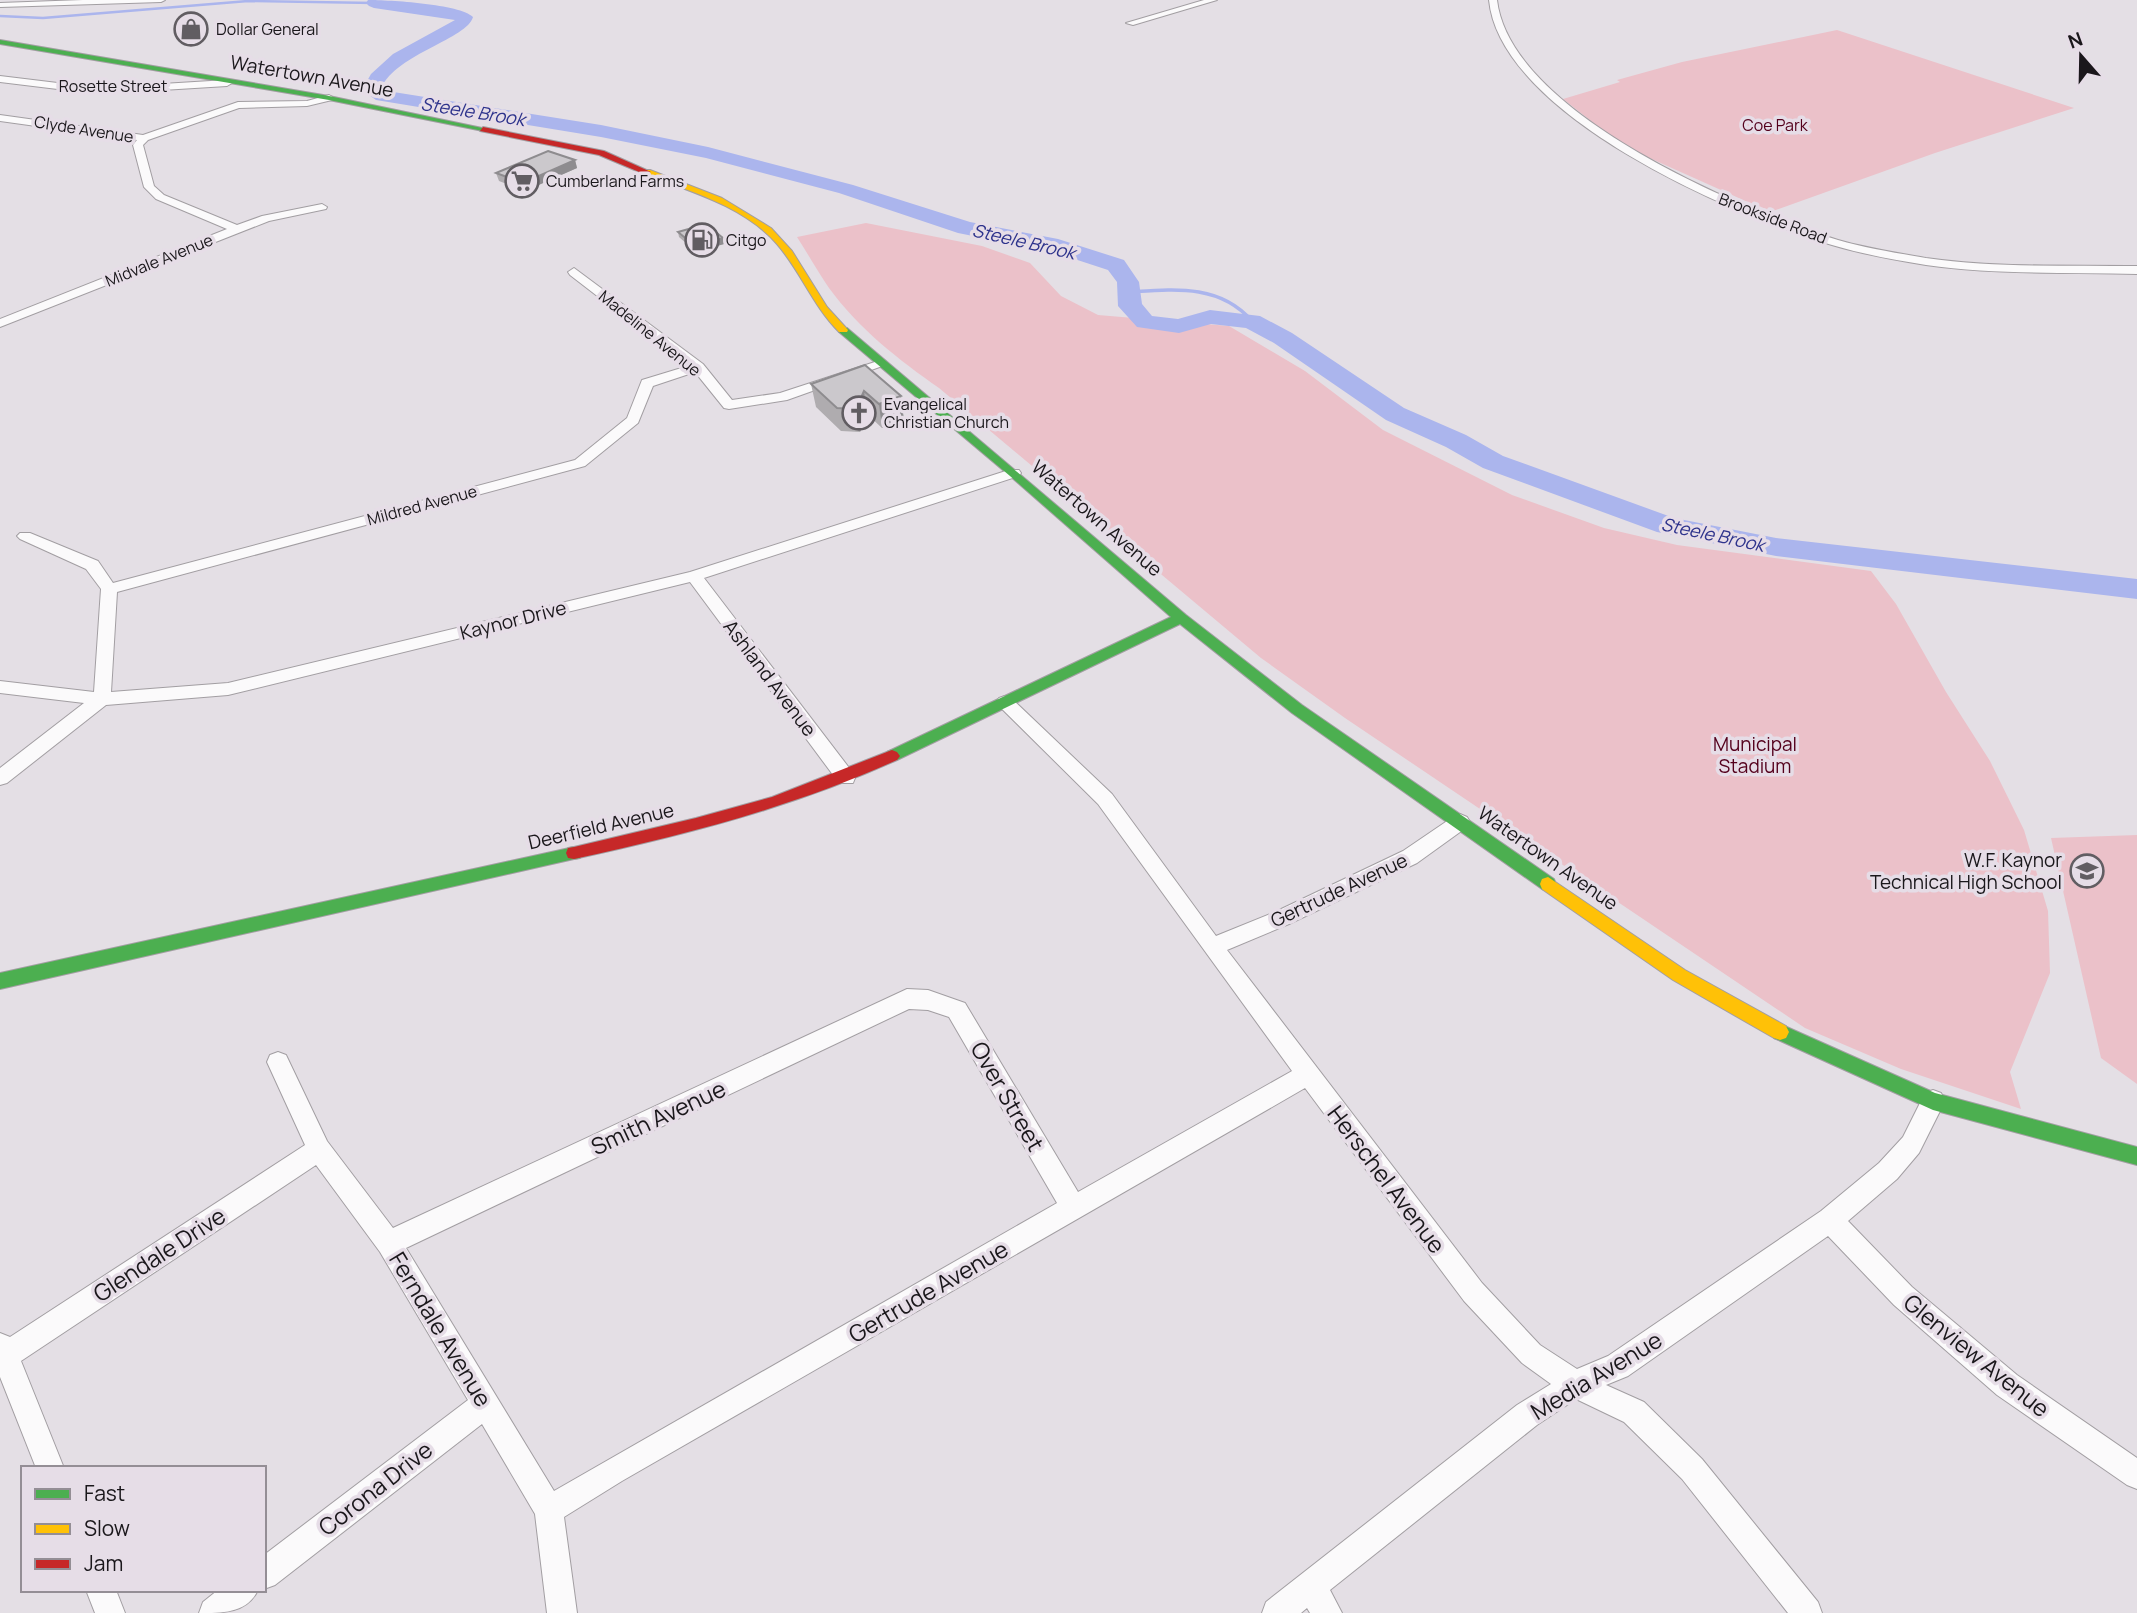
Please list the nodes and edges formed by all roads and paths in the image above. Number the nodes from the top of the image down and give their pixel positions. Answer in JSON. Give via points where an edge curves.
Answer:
{"nodes":[{"id":1,"x":161,"y":0,"type":"edge"},
{"id":2,"x":1213,"y":0,"type":"edge"},
{"id":3,"x":1493,"y":0,"type":"edge"},
{"id":4,"x":0,"y":5,"type":"edge"},
{"id":5,"x":1129,"y":23,"type":"dead end"},
{"id":6,"x":0,"y":43,"type":"edge"},
{"id":7,"x":0,"y":79,"type":"edge"},
{"id":8,"x":27,"y":82,"type":"junction"},
{"id":9,"x":227,"y":83,"type":"junction"},
{"id":10,"x":9,"y":90,"type":"dead end"},
{"id":11,"x":329,"y":98,"type":"junction"},
{"id":12,"x":0,"y":118,"type":"edge"},
{"id":13,"x":144,"y":138,"type":"junction"},
{"id":14,"x":321,"y":207,"type":"dead end"},
{"id":15,"x":236,"y":229,"type":"junction"},
{"id":16,"x":2137,"y":270,"type":"edge"},
{"id":17,"x":574,"y":272,"type":"dead end"},
{"id":18,"x":0,"y":323,"type":"edge"},
{"id":19,"x":881,"y":364,"type":"junction"},
{"id":20,"x":698,"y":368,"type":"junction"},
{"id":21,"x":1014,"y":473,"type":"junction"},
{"id":22,"x":25,"y":536,"type":"dead end"},
{"id":23,"x":694,"y":576,"type":"junction"},
{"id":24,"x":109,"y":589,"type":"junction"},
{"id":25,"x":1181,"y":618,"type":"junction"},
{"id":26,"x":0,"y":687,"type":"edge"},
{"id":27,"x":102,"y":699,"type":"junction"},
{"id":28,"x":1005,"y":702,"type":"junction"},
{"id":29,"x":0,"y":778,"type":"edge"},
{"id":30,"x":846,"y":778,"type":"junction"},
{"id":31,"x":1460,"y":822,"type":"junction"},
{"id":32,"x":1212,"y":947,"type":"junction"},
{"id":33,"x":0,"y":981,"type":"edge"},
{"id":34,"x":928,"y":1000,"type":"joint"},
{"id":35,"x":278,"y":1062,"type":"dead end"},
{"id":36,"x":1307,"y":1074,"type":"junction"},
{"id":37,"x":1933,"y":1101,"type":"junction"},
{"id":38,"x":319,"y":1149,"type":"junction"},
{"id":39,"x":2137,"y":1156,"type":"edge"},
{"id":40,"x":1074,"y":1208,"type":"junction"},
{"id":41,"x":1829,"y":1220,"type":"junction"},
{"id":42,"x":389,"y":1243,"type":"junction"},
{"id":43,"x":1,"y":1353,"type":"edge"},
{"id":44,"x":1575,"y":1384,"type":"junction"},
{"id":45,"x":486,"y":1403,"type":"junction"},
{"id":46,"x":49,"y":1466,"type":"edge"},
{"id":47,"x":2137,"y":1475,"type":"edge"},
{"id":48,"x":550,"y":1510,"type":"junction"},
{"id":49,"x":266,"y":1572,"type":"edge"},
{"id":50,"x":1312,"y":1587,"type":"junction"},
{"id":51,"x":102,"y":1592,"type":"edge"},
{"id":52,"x":240,"y":1592,"type":"edge"},
{"id":53,"x":110,"y":1613,"type":"edge"},
{"id":54,"x":214,"y":1613,"type":"edge"},
{"id":55,"x":562,"y":1613,"type":"edge"},
{"id":56,"x":1277,"y":1613,"type":"edge"},
{"id":57,"x":1327,"y":1613,"type":"edge"},
{"id":58,"x":1807,"y":1613,"type":"edge"}],
"edges":[{"from":1,"to":4,"type":"street"},
{"from":2,"to":5,"type":"street"},
{"from":3,"to":16,"type":"street","name":"Brookside Road","via":[[1495,19],[1513,55],[1594,131],[1662,171],[1756,213],[1836,243],[1925,261],[1979,267]]},
{"from":6,"to":9,"type":"main road","name":"Watertown Avenue"},
{"from":7,"to":8,"type":"street","name":"Rosette Street"},
{"from":8,"to":9,"type":"street","name":"Rosette Street","via":[[74,88]]},
{"from":8,"to":10,"type":"street"},
{"from":9,"to":11,"type":"main road","name":"Watertown Avenue"},
{"from":11,"to":13,"type":"street","via":[[315,104],[238,105]]},
{"from":11,"to":19,"type":"main road","name":"Watertown Avenue","via":[[601,153],[758,221],[781,243],[821,309]]},
{"from":12,"to":13,"type":"street","name":"Clyde Avenue"},
{"from":13,"to":15,"type":"street","name":"Clyde Avenue","via":[[138,145],[149,187],[160,197]]},
{"from":14,"to":15,"type":"street","name":"Midvale Avenue"},
{"from":15,"to":18,"type":"street","name":"Midvale Avenue"},
{"from":17,"to":20,"type":"street","name":"Madeline Avenue"},
{"from":19,"to":20,"type":"street","name":"Madeline Avenue","via":[[782,397],[729,405]]},
{"from":19,"to":21,"type":"main road","name":"Watertown Avenue"},
{"from":20,"to":24,"type":"street","name":"Mildred Avenue","via":[[648,383],[633,420],[580,463]]},
{"from":21,"to":23,"type":"street","name":"Kaynor Drive"},
{"from":21,"to":25,"type":"main road","name":"Watertown Avenue"},
{"from":22,"to":24,"type":"street","via":[[92,565]]},
{"from":23,"to":27,"type":"street","name":"Kaynor Drive","via":[[228,689]]},
{"from":23,"to":30,"type":"street","name":"Ashland Avenue"},
{"from":24,"to":27,"type":"street"},
{"from":25,"to":28,"type":"main road","name":"Deerfield Avenue"},
{"from":25,"to":31,"type":"main road","name":"Watertown Avenue","via":[[1297,709]]},
{"from":26,"to":27,"type":"street","name":"Kaynor Drive"},
{"from":27,"to":29,"type":"street"},
{"from":28,"to":30,"type":"main road","name":"Deerfield Avenue"},
{"from":28,"to":32,"type":"street","name":"Herschel Avenue","via":[[1105,799]]},
{"from":30,"to":33,"type":"main road","name":"Deerfield Avenue","via":[[711,823]]},
{"from":31,"to":32,"type":"street","name":"Gertrude Avenue","via":[[1410,857]]},
{"from":31,"to":37,"type":"main road","name":"Watertown Avenue","via":[[1691,981],[1769,1027]]},
{"from":32,"to":36,"type":"street","name":"Herschel Avenue"},
{"from":34,"to":40,"type":"street","name":"Over Street","via":[[957,1010]]},
{"from":34,"to":42,"type":"street","name":"Smith Avenue","via":[[907,999]]},
{"from":35,"to":38,"type":"street","name":"Ferndale Avenue"},
{"from":36,"to":40,"type":"street","name":"Gertrude Avenue"},
{"from":36,"to":44,"type":"street","name":"Herschel Avenue","via":[[1473,1292],[1531,1354]]},
{"from":37,"to":39,"type":"main road","name":"Watertown Avenue"},
{"from":37,"to":41,"type":"street","name":"Media Avenue","via":[[1911,1145]]},
{"from":38,"to":42,"type":"street","name":"Ferndale Avenue"},
{"from":38,"to":43,"type":"street","name":"Glendale Drive"},
{"from":40,"to":48,"type":"street","name":"Gertrude Avenue"},
{"from":41,"to":44,"type":"street","name":"Media Avenue","via":[[1618,1366]]},
{"from":41,"to":47,"type":"street","name":"Glenview Avenue","via":[[1903,1296],[2007,1385]]},
{"from":42,"to":45,"type":"street","name":"Ferndale Avenue"},
{"from":43,"to":46,"type":"street"},
{"from":44,"to":50,"type":"street","name":"Media Avenue","via":[[1527,1415]]},
{"from":44,"to":58,"type":"street","name":"Herschel Avenue","via":[[1634,1412],[1692,1469]]},
{"from":45,"to":48,"type":"street","name":"Ferndale Avenue"},
{"from":45,"to":49,"type":"street","name":"Corona Drive"},
{"from":48,"to":55,"type":"street","name":"Ferndale Avenue"},
{"from":50,"to":56,"type":"street","name":"Media Avenue"},
{"from":50,"to":57,"type":"street"},
{"from":51,"to":53,"type":"street"},
{"from":52,"to":54,"type":"street"}]}
